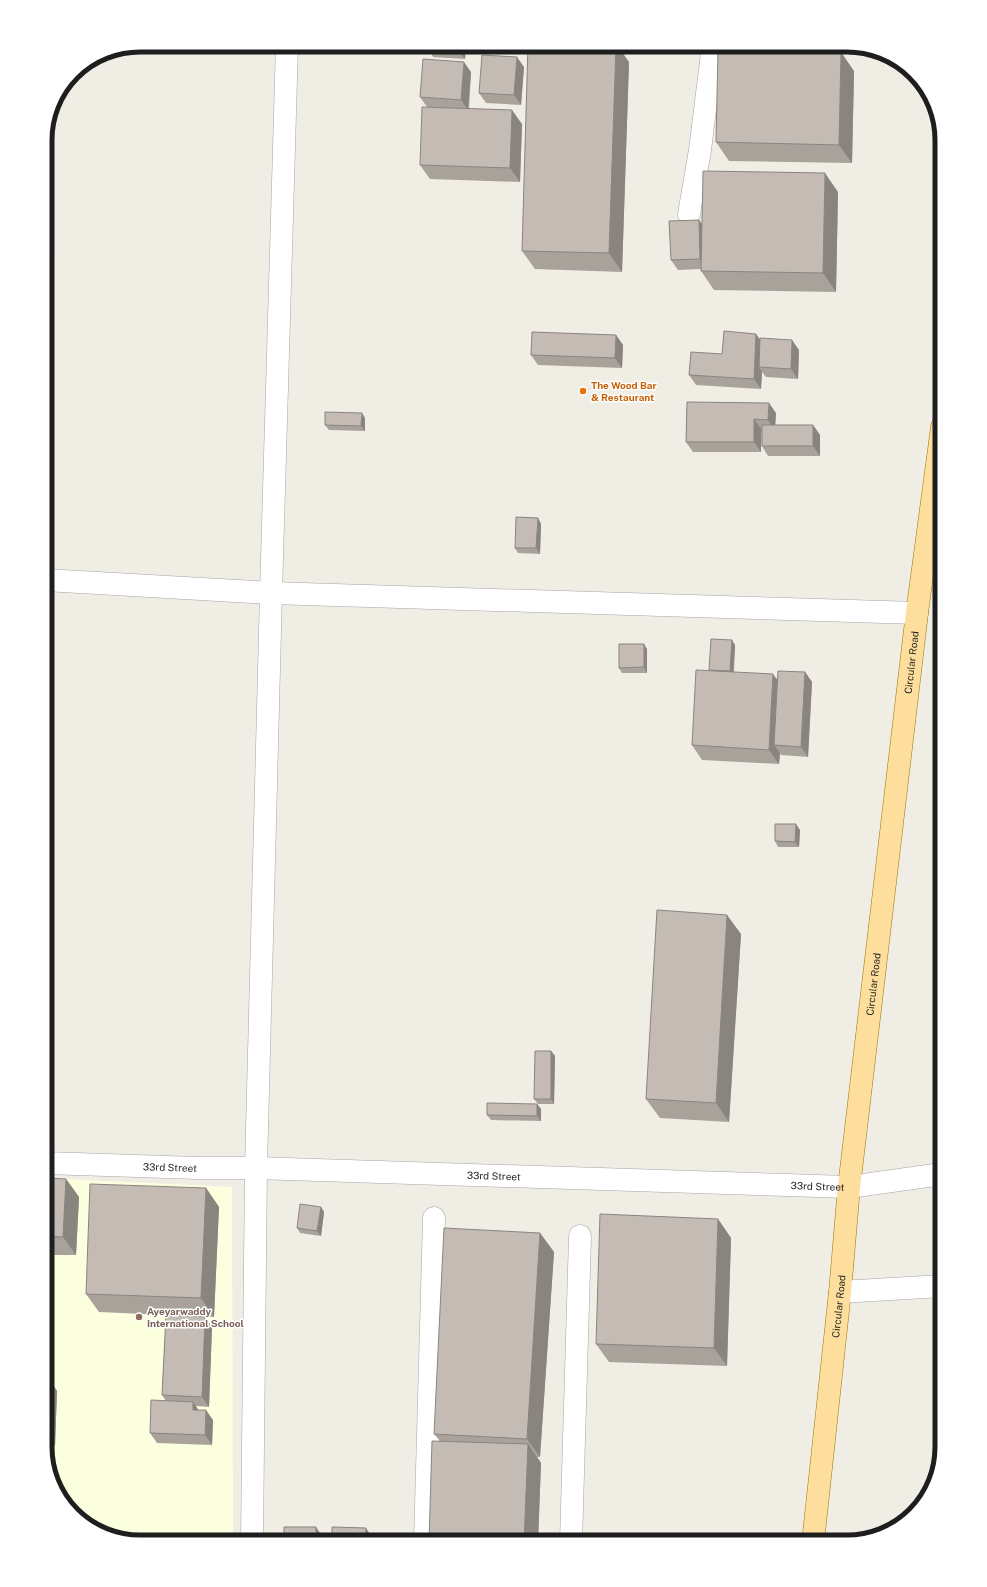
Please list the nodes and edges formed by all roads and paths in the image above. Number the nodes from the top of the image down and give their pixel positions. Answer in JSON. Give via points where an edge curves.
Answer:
{"nodes":[{"id":1,"x":287,"y":52,"type":"edge"},
{"id":2,"x":712,"y":52,"type":"edge"},
{"id":3,"x":689,"y":214,"type":"dead end"},
{"id":4,"x":935,"y":479,"type":"edge"},
{"id":5,"x":52,"y":580,"type":"edge"},
{"id":6,"x":271,"y":593,"type":"junction"},
{"id":7,"x":917,"y":613,"type":"junction"},
{"id":8,"x":52,"y":1163,"type":"edge"},
{"id":9,"x":256,"y":1168,"type":"junction"},
{"id":10,"x":935,"y":1175,"type":"edge"},
{"id":11,"x":849,"y":1187,"type":"junction"},
{"id":12,"x":434,"y":1218,"type":"dead end"},
{"id":13,"x":580,"y":1236,"type":"dead end"},
{"id":14,"x":935,"y":1286,"type":"edge"},
{"id":15,"x":840,"y":1292,"type":"junction"},
{"id":16,"x":252,"y":1535,"type":"edge"},
{"id":17,"x":425,"y":1535,"type":"edge"},
{"id":18,"x":571,"y":1535,"type":"edge"},
{"id":19,"x":814,"y":1535,"type":"edge"}],
"edges":[{"from":1,"to":6,"type":"street"},
{"from":2,"to":3,"type":"street"},
{"from":4,"to":7,"type":"main road","name":"Circular Road"},
{"from":5,"to":6,"type":"street"},
{"from":6,"to":7,"type":"street"},
{"from":6,"to":9,"type":"street"},
{"from":7,"to":11,"type":"main road","name":"Circular Road"},
{"from":8,"to":9,"type":"street","name":"33rd Street"},
{"from":9,"to":11,"type":"street","name":"33rd Street"},
{"from":9,"to":16,"type":"street"},
{"from":10,"to":11,"type":"street","name":"33rd Street"},
{"from":11,"to":15,"type":"main road","name":"Circular Road"},
{"from":12,"to":17,"type":"street"},
{"from":13,"to":18,"type":"street"},
{"from":14,"to":15,"type":"street"},
{"from":15,"to":19,"type":"main road","name":"Circular Road"}]}
